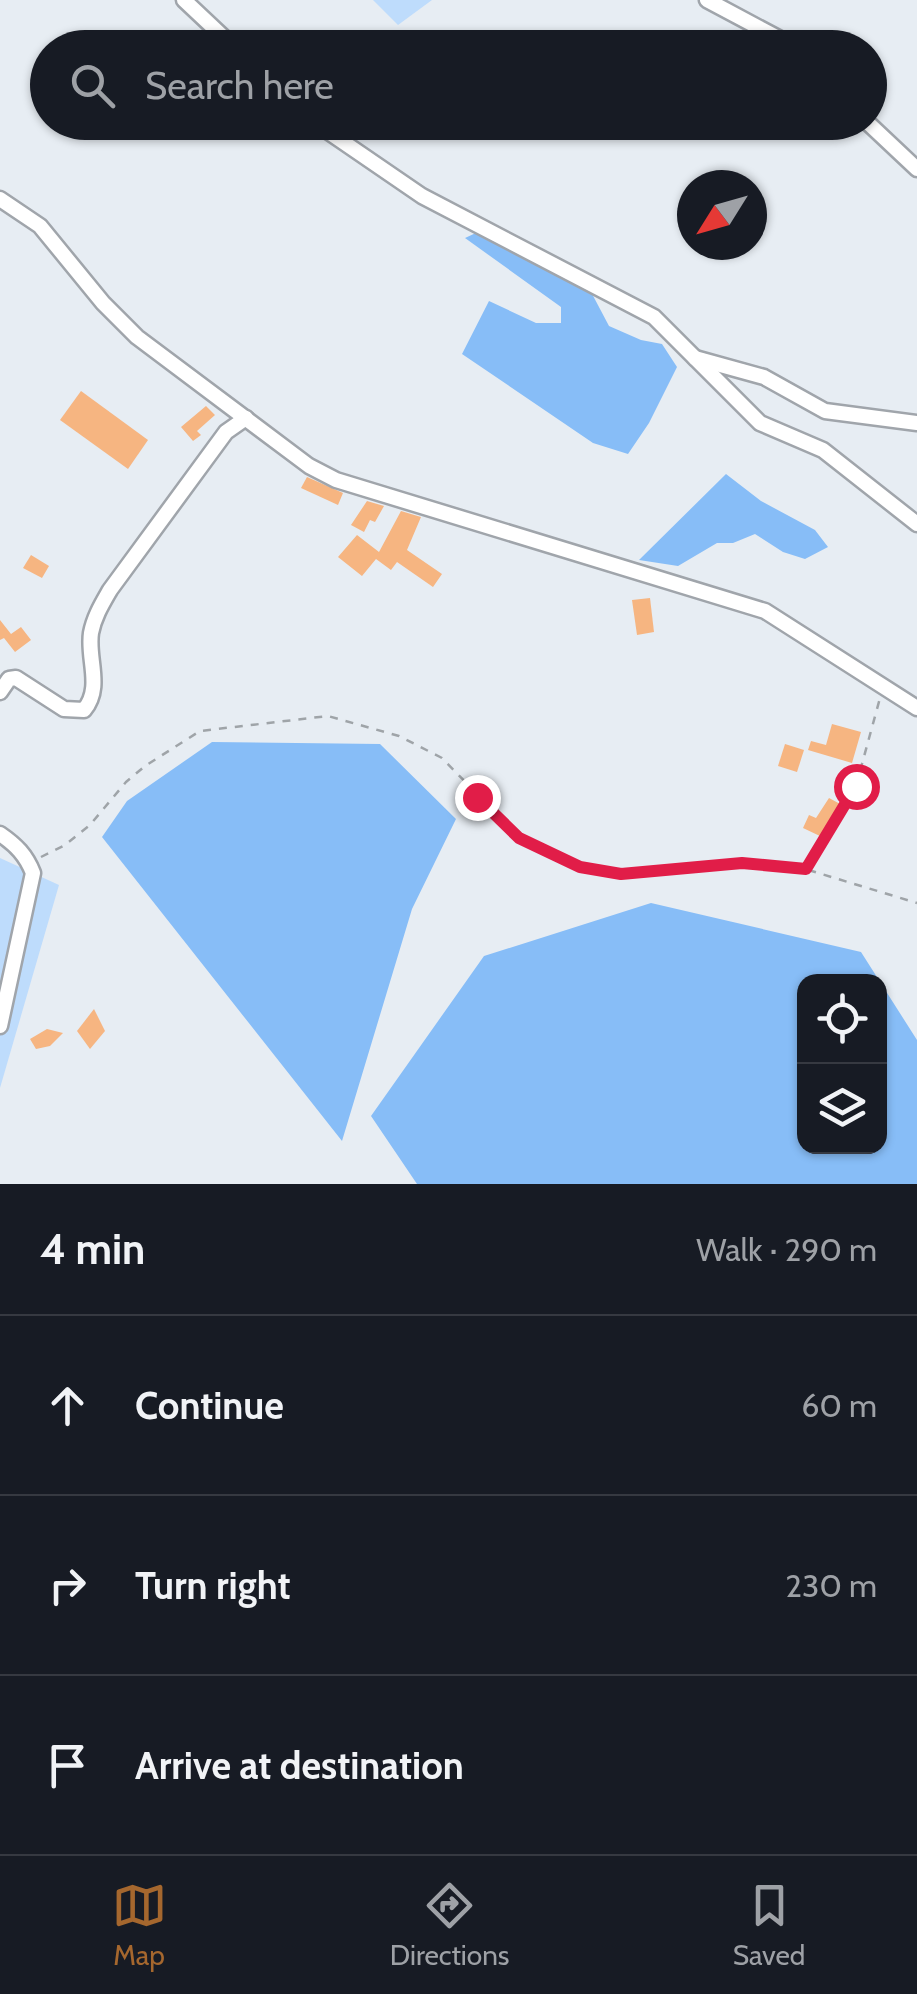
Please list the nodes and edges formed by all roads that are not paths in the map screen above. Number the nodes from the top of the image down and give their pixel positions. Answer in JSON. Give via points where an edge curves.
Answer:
{"nodes":[{"id":1,"x":184,"y":0,"type":"edge"},
{"id":2,"x":706,"y":0,"type":"edge"},
{"id":3,"x":215,"y":30,"type":"edge"},
{"id":4,"x":763,"y":30,"type":"edge"},
{"id":5,"x":340,"y":140,"type":"edge"},
{"id":6,"x":887,"y":140,"type":"edge"},
{"id":7,"x":917,"y":168,"type":"edge"},
{"id":8,"x":0,"y":199,"type":"edge"},
{"id":9,"x":694,"y":358,"type":"junction"},
{"id":10,"x":246,"y":418,"type":"junction"},
{"id":11,"x":917,"y":423,"type":"edge"},
{"id":12,"x":917,"y":524,"type":"edge"},
{"id":13,"x":0,"y":692,"type":"edge"},
{"id":14,"x":917,"y":708,"type":"edge"},
{"id":15,"x":0,"y":834,"type":"edge"},
{"id":16,"x":0,"y":1026,"type":"edge"}],
"edges":[{"from":1,"to":3,"type":"street"},
{"from":2,"to":4,"type":"street"},
{"from":5,"to":9,"type":"street","via":[[422,196],[654,317]]},
{"from":6,"to":7,"type":"street"},
{"from":8,"to":10,"type":"street","via":[[40,226],[137,337]]},
{"from":9,"to":11,"type":"street","via":[[764,377],[825,410]]},
{"from":9,"to":12,"type":"street","via":[[760,423],[822,450]]},
{"from":10,"to":13,"type":"street","via":[[226,432],[95,616],[94,684],[84,710],[64,709],[16,678]]},
{"from":10,"to":14,"type":"street","via":[[336,480],[765,611]]},
{"from":15,"to":16,"type":"street","via":[[28,860],[33,874]]}]}
